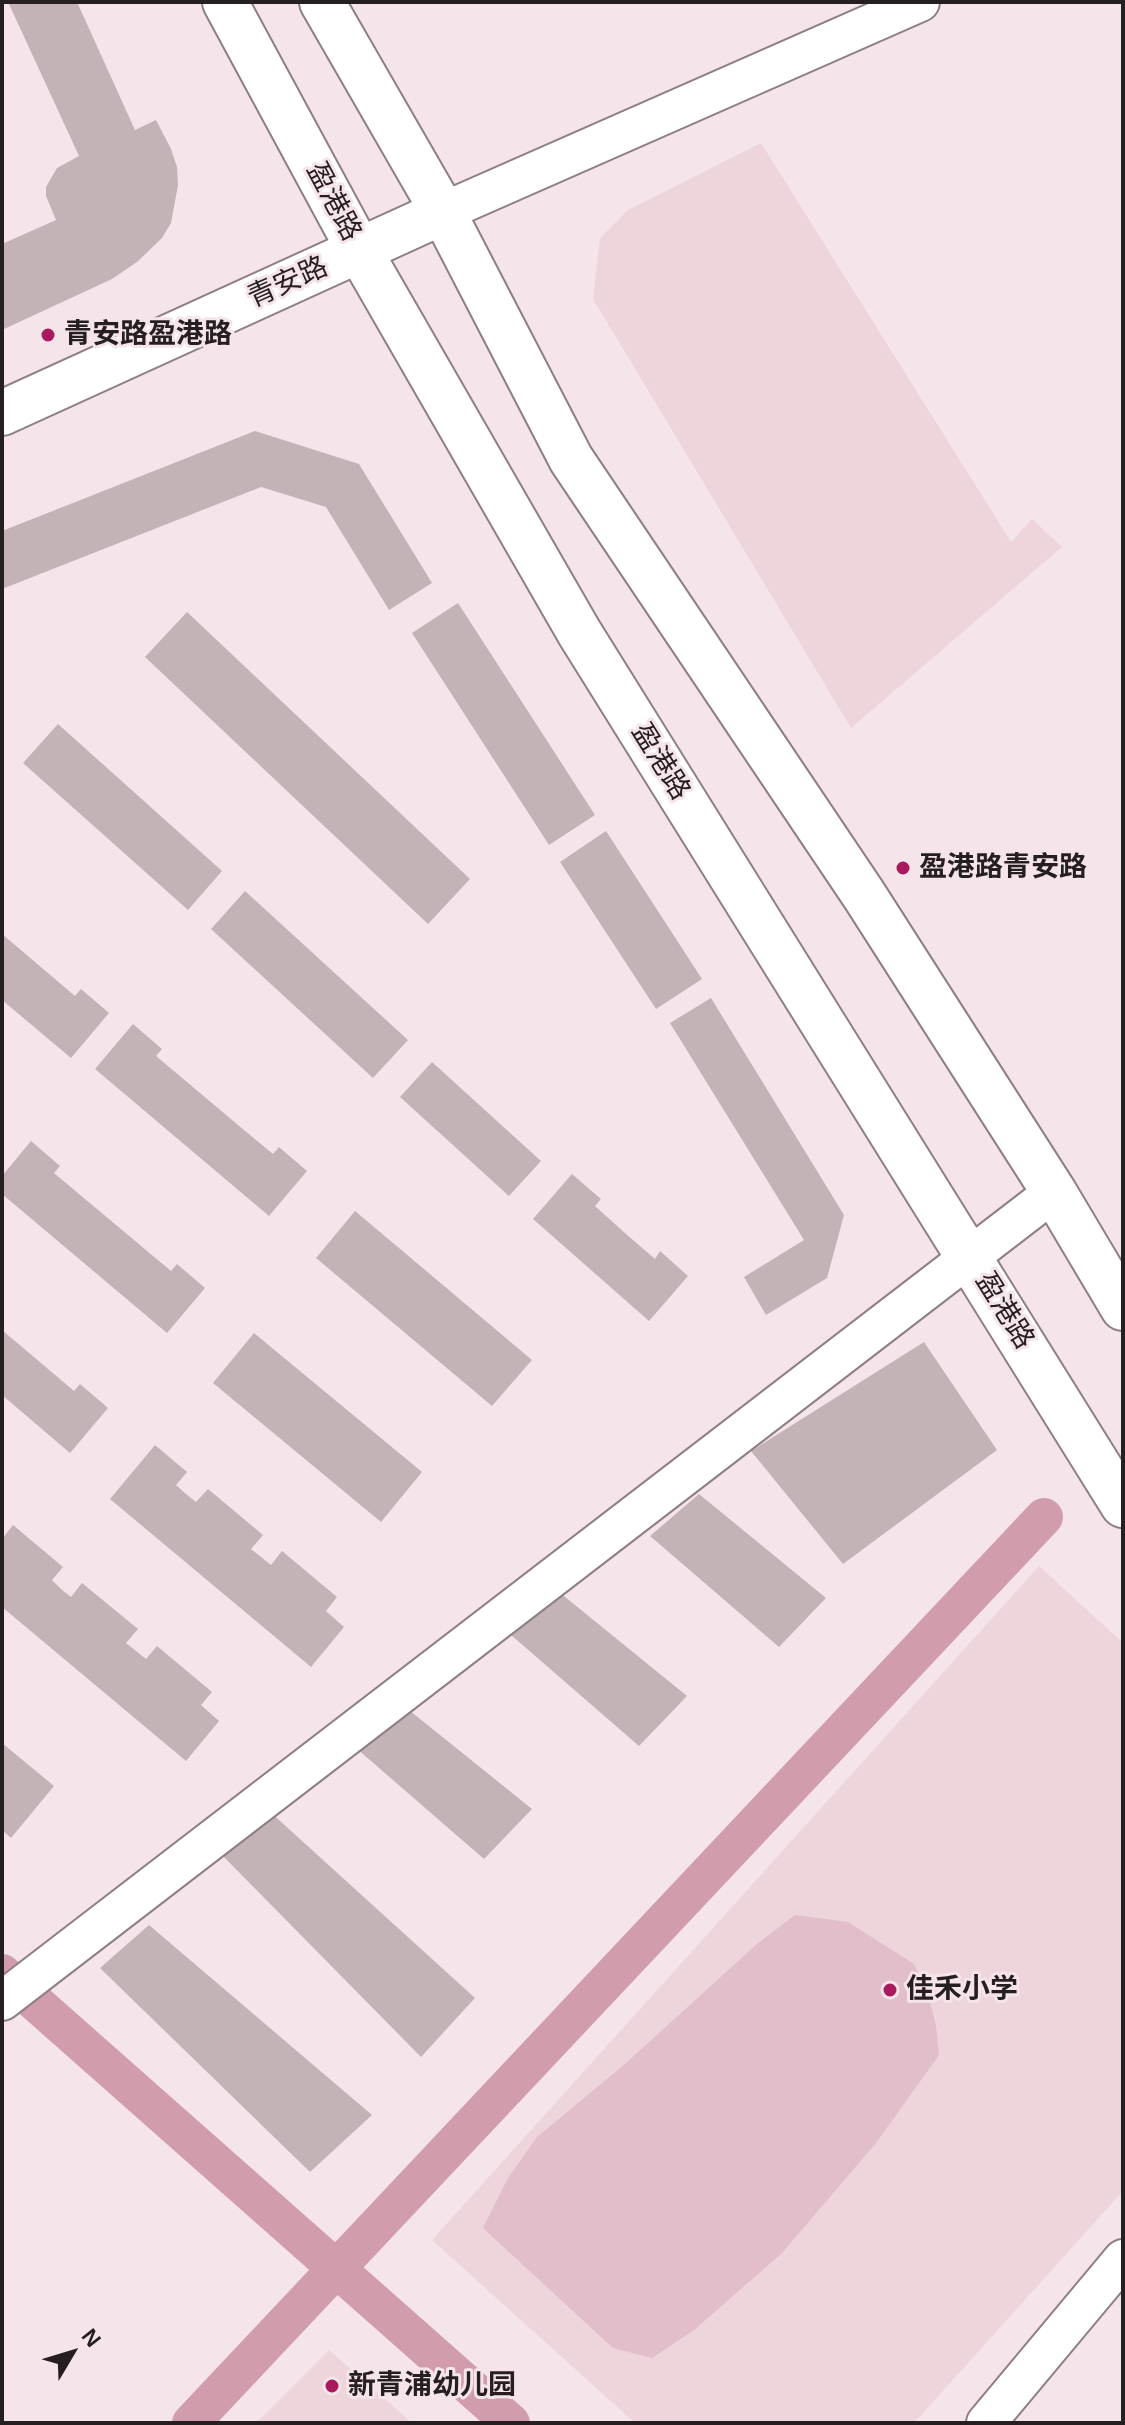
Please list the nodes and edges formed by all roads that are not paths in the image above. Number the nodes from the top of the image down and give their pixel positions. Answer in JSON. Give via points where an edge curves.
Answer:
{"nodes":[{"id":1,"x":225,"y":2,"type":"edge"},
{"id":2,"x":322,"y":2,"type":"edge"},
{"id":3,"x":920,"y":2,"type":"edge"},
{"id":4,"x":443,"y":212,"type":"junction"},
{"id":5,"x":359,"y":250,"type":"junction"},
{"id":6,"x":2,"y":413,"type":"edge"},
{"id":7,"x":1054,"y":1192,"type":"junction"},
{"id":8,"x":970,"y":1257,"type":"junction"},
{"id":9,"x":1123,"y":1308,"type":"edge"},
{"id":10,"x":1123,"y":1505,"type":"edge"},
{"id":11,"x":2,"y":2001,"type":"edge"},
{"id":12,"x":1123,"y":2259,"type":"edge"},
{"id":13,"x":986,"y":2423,"type":"edge"}],
"edges":[{"from":1,"to":5,"type":"main road","name":"盈港路"},
{"from":2,"to":4,"type":"main road"},
{"from":3,"to":4,"type":"street"},
{"from":4,"to":5,"type":"main road","name":"青安路"},
{"from":4,"to":7,"type":"main road","via":[[571,459],[864,895]]},
{"from":5,"to":6,"type":"main road","name":"青安路"},
{"from":5,"to":8,"type":"main road","name":"盈港路","via":[[579,632]]},
{"from":7,"to":8,"type":"street"},
{"from":7,"to":9,"type":"main road"},
{"from":8,"to":10,"type":"main road","name":"盈港路"},
{"from":8,"to":11,"type":"street"},
{"from":12,"to":13,"type":"street"}]}
